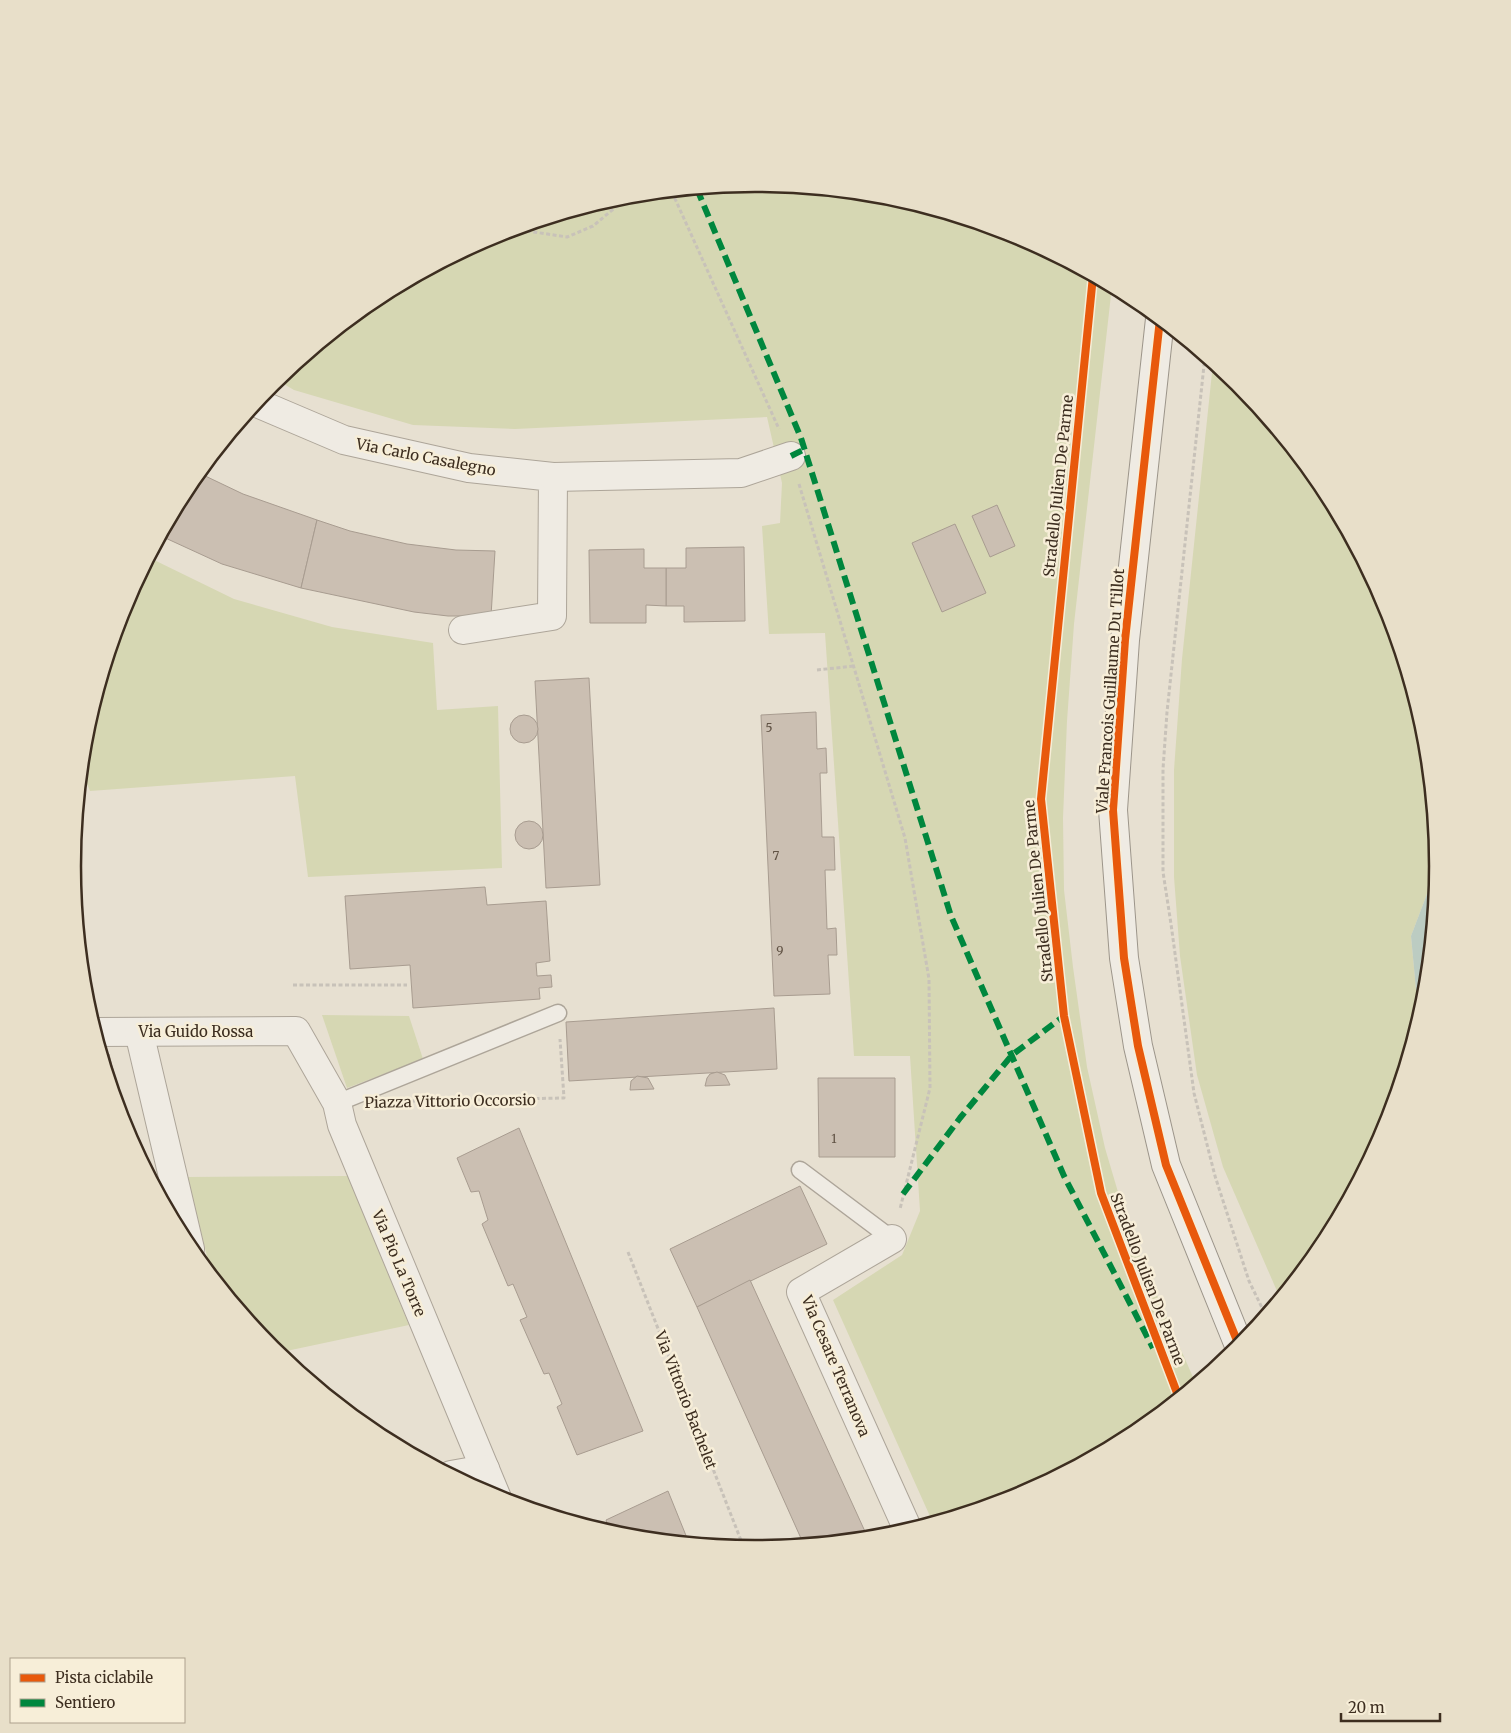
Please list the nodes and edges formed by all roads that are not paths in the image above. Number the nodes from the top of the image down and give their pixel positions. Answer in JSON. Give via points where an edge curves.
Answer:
{"nodes":[{"id":1,"x":1159,"y":327,"type":"edge"},
{"id":2,"x":264,"y":406,"type":"edge"},
{"id":3,"x":791,"y":456,"type":"road end"},
{"id":4,"x":553,"y":477,"type":"junction"},
{"id":5,"x":463,"y":630,"type":"dead end"},
{"id":6,"x":558,"y":1013,"type":"road end"},
{"id":7,"x":296,"y":1031,"type":"joint"},
{"id":8,"x":102,"y":1032,"type":"edge"},
{"id":9,"x":139,"y":1032,"type":"junction"},
{"id":10,"x":337,"y":1103,"type":"junction"},
{"id":11,"x":800,"y":1170,"type":"dead end"},
{"id":12,"x":184,"y":1223,"type":"edge"},
{"id":13,"x":892,"y":1239,"type":"joint"},
{"id":14,"x":1236,"y":1339,"type":"edge"},
{"id":15,"x":485,"y":1469,"type":"junction"},
{"id":16,"x":461,"y":1473,"type":"edge"},
{"id":17,"x":492,"y":1487,"type":"edge"},
{"id":18,"x":905,"y":1524,"type":"edge"}],
"edges":[{"from":1,"to":14,"type":"street","name":"Viale Francois Guillaume Du Tillot","via":[[1124,640],[1113,810],[1124,958],[1138,1046],[1166,1165]]},
{"from":2,"to":4,"type":"street","name":"Via Carlo Casalegno","via":[[344,440],[469,468]]},
{"from":3,"to":4,"type":"street","name":"Via Carlo Casalegno","via":[[741,472]]},
{"from":4,"to":5,"type":"street","via":[[552,616]]},
{"from":6,"to":10,"type":"lane"},
{"from":7,"to":9,"type":"street","name":"Via Guido Rossa"},
{"from":7,"to":10,"type":"street","name":"Via Pio La Torre"},
{"from":8,"to":9,"type":"street","name":"Via Guido Rossa"},
{"from":9,"to":12,"type":"street"},
{"from":10,"to":15,"type":"street","name":"Via Pio La Torre","via":[[348,1142]]},
{"from":11,"to":13,"type":"lane"},
{"from":13,"to":18,"type":"street","name":"Via Cesare Terranova","via":[[801,1292]]},
{"from":15,"to":16,"type":"street"},
{"from":15,"to":17,"type":"street","name":"Via Pio La Torre"}]}
